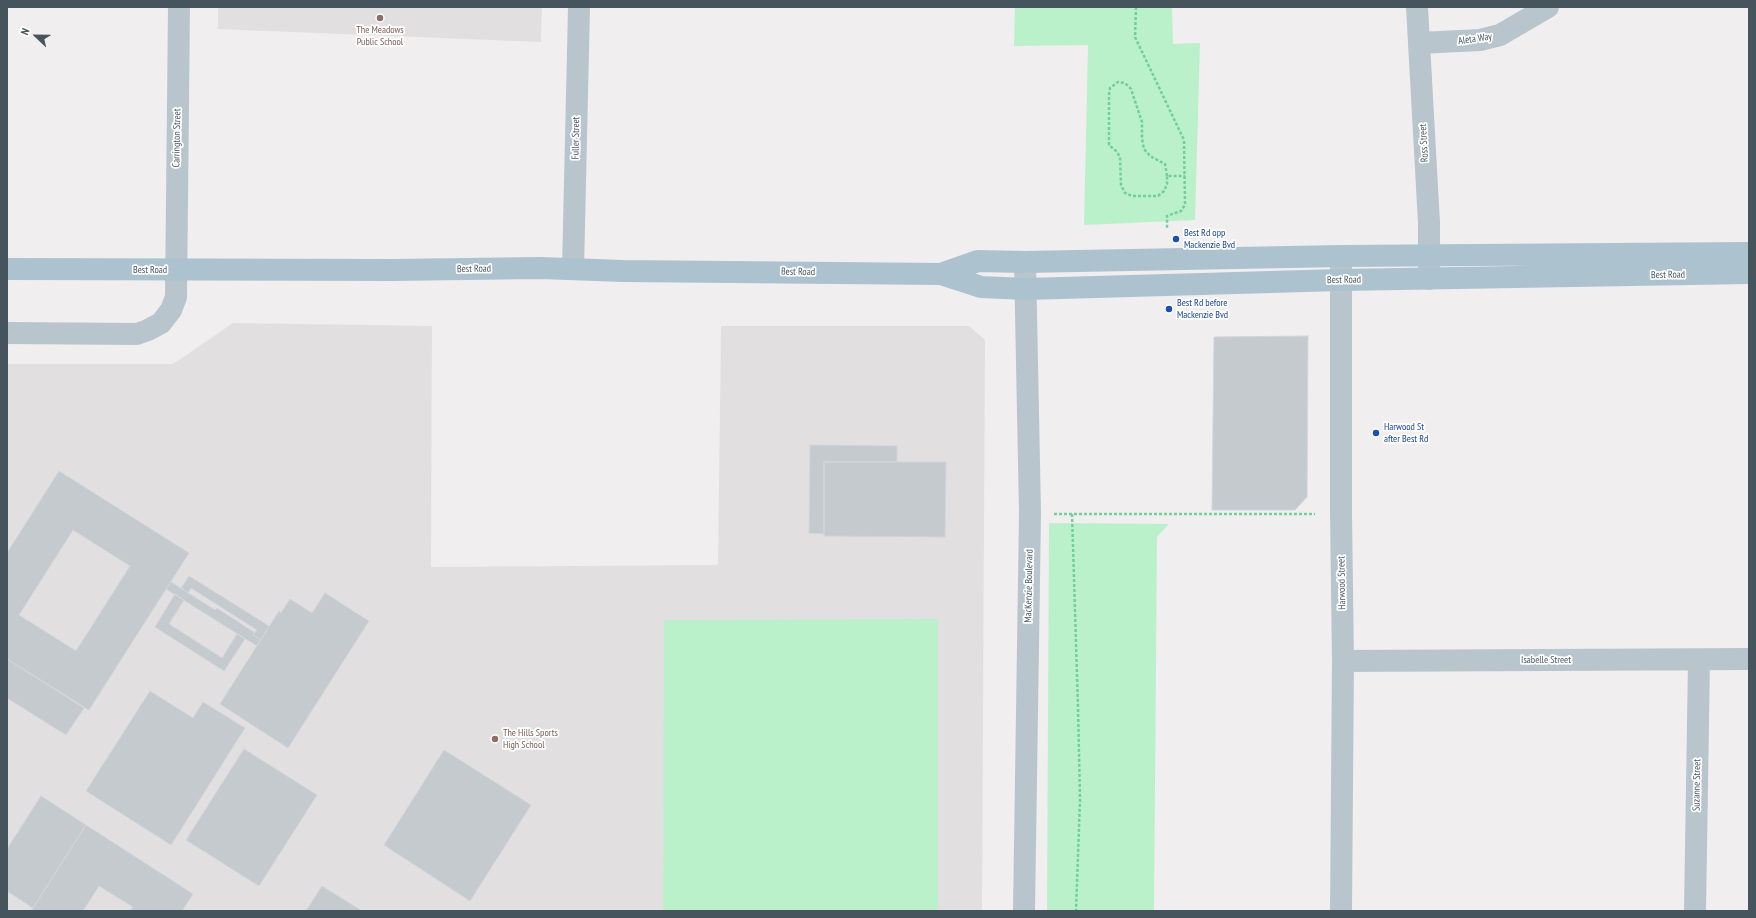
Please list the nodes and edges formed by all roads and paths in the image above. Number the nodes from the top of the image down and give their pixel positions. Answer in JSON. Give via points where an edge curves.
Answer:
{"nodes":[{"id":1,"x":179,"y":7,"type":"edge"},
{"id":2,"x":579,"y":7,"type":"edge"},
{"id":3,"x":1136,"y":7,"type":"edge"},
{"id":4,"x":1417,"y":7,"type":"edge"},
{"id":5,"x":1548,"y":7,"type":"edge"},
{"id":6,"x":1419,"y":43,"type":"junction"},
{"id":7,"x":1167,"y":176,"type":"junction"},
{"id":8,"x":1185,"y":176,"type":"junction"},
{"id":9,"x":1167,"y":229,"type":"dead end"},
{"id":10,"x":1749,"y":253,"type":"edge"},
{"id":11,"x":1430,"y":255,"type":"junction"},
{"id":12,"x":1341,"y":256,"type":"junction"},
{"id":13,"x":1025,"y":262,"type":"junction"},
{"id":14,"x":573,"y":269,"type":"junction"},
{"id":15,"x":7,"y":270,"type":"edge"},
{"id":16,"x":176,"y":270,"type":"junction"},
{"id":17,"x":1749,"y":273,"type":"edge"},
{"id":18,"x":941,"y":274,"type":"junction"},
{"id":19,"x":1429,"y":279,"type":"junction"},
{"id":20,"x":1341,"y":280,"type":"junction"},
{"id":21,"x":1026,"y":288,"type":"junction"},
{"id":22,"x":7,"y":333,"type":"edge"},
{"id":23,"x":1030,"y":514,"type":"junction"},
{"id":24,"x":1072,"y":514,"type":"junction"},
{"id":25,"x":1341,"y":514,"type":"junction"},
{"id":26,"x":1749,"y":659,"type":"edge"},
{"id":27,"x":1699,"y":660,"type":"junction"},
{"id":28,"x":1343,"y":661,"type":"junction"},
{"id":29,"x":1024,"y":911,"type":"edge"},
{"id":30,"x":1076,"y":911,"type":"edge"},
{"id":31,"x":1341,"y":911,"type":"edge"},
{"id":32,"x":1695,"y":911,"type":"edge"}],
"edges":[{"from":1,"to":16,"type":"street","name":"Carrington Street"},
{"from":2,"to":14,"type":"street","name":"Fuller Street"},
{"from":3,"to":8,"type":"path","via":[[1135,37],[1184,140]]},
{"from":4,"to":6,"type":"street","name":"Ross Street"},
{"from":5,"to":6,"type":"street","name":"Aleta Way","via":[[1500,35],[1480,40]]},
{"from":6,"to":11,"type":"street","name":"Ross Street"},
{"from":7,"to":7,"type":"path","via":[[1164,191],[1158,196],[1132,196],[1125,193],[1121,186],[1120,157],[1110,145],[1109,95],[1110,88],[1118,82],[1125,83],[1131,89],[1142,122],[1144,149],[1150,156],[1165,164]]},
{"from":7,"to":8,"type":"path"},
{"from":8,"to":9,"type":"path","via":[[1185,205],[1181,211],[1167,216]]},
{"from":10,"to":11,"type":"main road","name":"Best Road"},
{"from":11,"to":12,"type":"main road","name":"Best Road"},
{"from":11,"to":19,"type":"street","name":"Ross Street"},
{"from":12,"to":13,"type":"main road","name":"Best Road"},
{"from":12,"to":20,"type":"street","name":"Harwood Street"},
{"from":13,"to":18,"type":"main road","name":"Best Road","via":[[978,261]]},
{"from":13,"to":21,"type":"street","name":"MacKenzie Boulevard"},
{"from":14,"to":16,"type":"main road","name":"Best Road"},
{"from":14,"to":18,"type":"main road","name":"Best Road"},
{"from":15,"to":16,"type":"main road","name":"Best Road"},
{"from":16,"to":22,"type":"street","name":"Carrington Street","via":[[176,297],[170,310],[161,322],[148,330],[136,334]]},
{"from":17,"to":19,"type":"main road","name":"Best Road"},
{"from":18,"to":21,"type":"main road","name":"Best Road","via":[[981,287]]},
{"from":19,"to":20,"type":"main road","name":"Best Road"},
{"from":20,"to":21,"type":"main road","name":"Best Road"},
{"from":20,"to":25,"type":"street","name":"Harwood Street"},
{"from":21,"to":23,"type":"street","name":"MacKenzie Boulevard"},
{"from":23,"to":24,"type":"path"},
{"from":23,"to":29,"type":"street","name":"MacKenzie Boulevard"},
{"from":24,"to":25,"type":"path"},
{"from":24,"to":30,"type":"path","via":[[1080,800]]},
{"from":25,"to":28,"type":"street","name":"Harwood Street"},
{"from":26,"to":27,"type":"street","name":"Isabelle Street"},
{"from":27,"to":28,"type":"street","name":"Isabelle Street"},
{"from":27,"to":32,"type":"street","name":"Suzanne Street"},
{"from":28,"to":31,"type":"street","name":"Harwood Street"}]}
